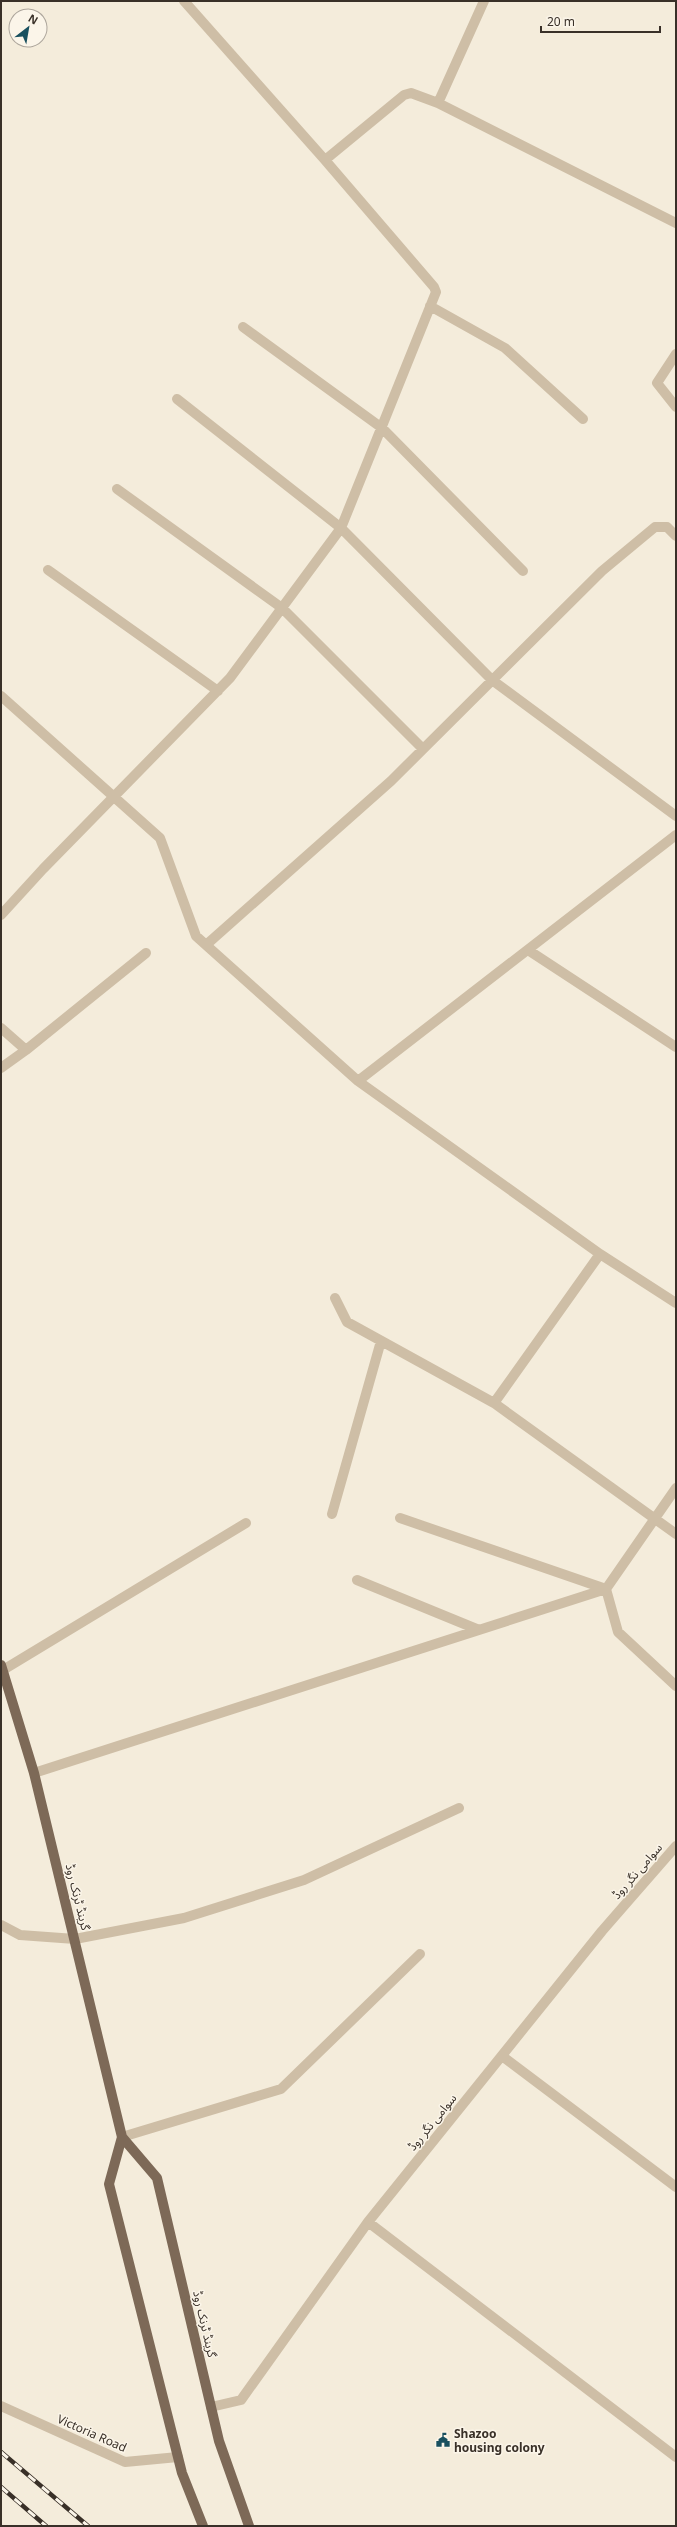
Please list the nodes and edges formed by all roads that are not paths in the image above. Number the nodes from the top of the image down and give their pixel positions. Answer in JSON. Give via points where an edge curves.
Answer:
{"nodes":[{"id":1,"x":184,"y":1,"type":"edge"},
{"id":2,"x":484,"y":1,"type":"edge"},
{"id":3,"x":438,"y":103,"type":"junction"},
{"id":4,"x":325,"y":160,"type":"junction"},
{"id":5,"x":676,"y":223,"type":"edge"},
{"id":6,"x":430,"y":306,"type":"junction"},
{"id":7,"x":243,"y":327,"type":"dead end"},
{"id":8,"x":676,"y":354,"type":"edge"},
{"id":9,"x":177,"y":399,"type":"dead end"},
{"id":10,"x":676,"y":407,"type":"edge"},
{"id":11,"x":583,"y":419,"type":"dead end"},
{"id":12,"x":382,"y":428,"type":"junction"},
{"id":13,"x":117,"y":489,"type":"dead end"},
{"id":14,"x":341,"y":528,"type":"junction"},
{"id":15,"x":676,"y":536,"type":"edge"},
{"id":16,"x":48,"y":570,"type":"dead end"},
{"id":17,"x":523,"y":571,"type":"dead end"},
{"id":18,"x":282,"y":608,"type":"junction"},
{"id":19,"x":492,"y":680,"type":"junction"},
{"id":20,"x":218,"y":691,"type":"junction"},
{"id":21,"x":1,"y":696,"type":"edge"},
{"id":22,"x":423,"y":748,"type":"junction"},
{"id":23,"x":113,"y":797,"type":"junction"},
{"id":24,"x":676,"y":816,"type":"edge"},
{"id":25,"x":676,"y":835,"type":"edge"},
{"id":26,"x":1,"y":915,"type":"edge"},
{"id":27,"x":206,"y":945,"type":"junction"},
{"id":28,"x":528,"y":950,"type":"junction"},
{"id":29,"x":146,"y":953,"type":"dead end"},
{"id":30,"x":1,"y":1028,"type":"edge"},
{"id":31,"x":676,"y":1047,"type":"edge"},
{"id":32,"x":26,"y":1050,"type":"junction"},
{"id":33,"x":1,"y":1068,"type":"edge"},
{"id":34,"x":358,"y":1081,"type":"junction"},
{"id":35,"x":600,"y":1254,"type":"junction"},
{"id":36,"x":335,"y":1298,"type":"dead end"},
{"id":37,"x":676,"y":1303,"type":"edge"},
{"id":38,"x":381,"y":1341,"type":"junction"},
{"id":39,"x":494,"y":1403,"type":"junction"},
{"id":40,"x":676,"y":1488,"type":"edge"},
{"id":41,"x":332,"y":1514,"type":"dead end"},
{"id":42,"x":400,"y":1518,"type":"dead end"},
{"id":43,"x":654,"y":1518,"type":"junction"},
{"id":44,"x":246,"y":1522,"type":"dead end"},
{"id":45,"x":676,"y":1534,"type":"edge"},
{"id":46,"x":357,"y":1580,"type":"dead end"},
{"id":47,"x":606,"y":1589,"type":"junction"},
{"id":48,"x":479,"y":1630,"type":"junction"},
{"id":49,"x":2,"y":1668,"type":"edge"},
{"id":50,"x":676,"y":1686,"type":"edge"},
{"id":51,"x":34,"y":1772,"type":"junction"},
{"id":52,"x":459,"y":1808,"type":"dead end"},
{"id":53,"x":676,"y":1846,"type":"edge"},
{"id":54,"x":1,"y":1925,"type":"edge"},
{"id":55,"x":76,"y":1939,"type":"junction"},
{"id":56,"x":420,"y":1954,"type":"dead end"},
{"id":57,"x":502,"y":2056,"type":"junction"},
{"id":58,"x":122,"y":2137,"type":"junction"},
{"id":59,"x":676,"y":2187,"type":"edge"},
{"id":60,"x":368,"y":2222,"type":"junction"},
{"id":61,"x":1,"y":2406,"type":"edge"},
{"id":62,"x":211,"y":2407,"type":"junction"},
{"id":63,"x":178,"y":2457,"type":"junction"},
{"id":64,"x":676,"y":2457,"type":"edge"},
{"id":65,"x":203,"y":2526,"type":"edge"},
{"id":66,"x":249,"y":2526,"type":"edge"}],
"edges":[{"from":1,"to":4,"type":"street"},
{"from":2,"to":3,"type":"street"},
{"from":3,"to":4,"type":"street","via":[[411,93],[404,95]]},
{"from":3,"to":5,"type":"street"},
{"from":4,"to":6,"type":"street","via":[[434,287],[436,292]]},
{"from":6,"to":11,"type":"street","via":[[504,348]]},
{"from":6,"to":12,"type":"street"},
{"from":7,"to":12,"type":"street"},
{"from":8,"to":10,"type":"street","via":[[657,383]]},
{"from":9,"to":14,"type":"street"},
{"from":12,"to":14,"type":"street"},
{"from":12,"to":17,"type":"street"},
{"from":13,"to":18,"type":"street"},
{"from":14,"to":18,"type":"street"},
{"from":14,"to":19,"type":"street"},
{"from":15,"to":19,"type":"street","via":[[667,527],[655,527],[602,571]]},
{"from":16,"to":20,"type":"street"},
{"from":18,"to":20,"type":"street"},
{"from":18,"to":22,"type":"street"},
{"from":19,"to":22,"type":"street"},
{"from":19,"to":24,"type":"street"},
{"from":20,"to":23,"type":"street"},
{"from":21,"to":23,"type":"street"},
{"from":22,"to":27,"type":"street","via":[[391,781]]},
{"from":23,"to":26,"type":"street"},
{"from":23,"to":27,"type":"street","via":[[160,838],[196,936]]},
{"from":25,"to":28,"type":"street"},
{"from":27,"to":34,"type":"street"},
{"from":28,"to":31,"type":"street"},
{"from":28,"to":34,"type":"street"},
{"from":29,"to":32,"type":"street"},
{"from":30,"to":32,"type":"street"},
{"from":32,"to":33,"type":"street"},
{"from":34,"to":35,"type":"street"},
{"from":35,"to":37,"type":"street"},
{"from":35,"to":39,"type":"street"},
{"from":36,"to":38,"type":"street","via":[[348,1322]]},
{"from":38,"to":39,"type":"street"},
{"from":38,"to":41,"type":"street"},
{"from":39,"to":43,"type":"street"},
{"from":40,"to":43,"type":"street"},
{"from":42,"to":47,"type":"street"},
{"from":43,"to":45,"type":"street"},
{"from":43,"to":47,"type":"street"},
{"from":44,"to":49,"type":"street"},
{"from":46,"to":48,"type":"street"},
{"from":47,"to":48,"type":"street"},
{"from":47,"to":50,"type":"street","via":[[618,1632]]},
{"from":48,"to":51,"type":"street"},
{"from":49,"to":51,"type":"main road","name":"گرینڈ ٹرنک روڈ"},
{"from":51,"to":55,"type":"main road","name":"گرینڈ ٹرنک روڈ"},
{"from":52,"to":55,"type":"street","via":[[304,1880],[184,1918]]},
{"from":53,"to":57,"type":"street","name":"سوامی نگر روڈ","via":[[602,1931]]},
{"from":54,"to":55,"type":"street","via":[[20,1935]]},
{"from":55,"to":58,"type":"main road","name":"گرینڈ ٹرنک روڈ"},
{"from":56,"to":58,"type":"street","via":[[281,2089]]},
{"from":57,"to":59,"type":"street"},
{"from":57,"to":60,"type":"street","name":"سوامی نگر روڈ"},
{"from":58,"to":62,"type":"main road","name":"گرینڈ ٹرنک روڈ","via":[[157,2178]]},
{"from":58,"to":63,"type":"main road","name":"گرینڈ ٹرنک روڈ","via":[[109,2184]]},
{"from":60,"to":62,"type":"street","name":"سوامی نگر روڈ","via":[[241,2400]]},
{"from":60,"to":64,"type":"street"},
{"from":61,"to":63,"type":"street","name":"Victoria Road","via":[[125,2462]]},
{"from":62,"to":66,"type":"main road","name":"گرینڈ ٹرنک روڈ","via":[[219,2441]]},
{"from":63,"to":65,"type":"main road","name":"گرینڈ ٹرنک روڈ"}]}
